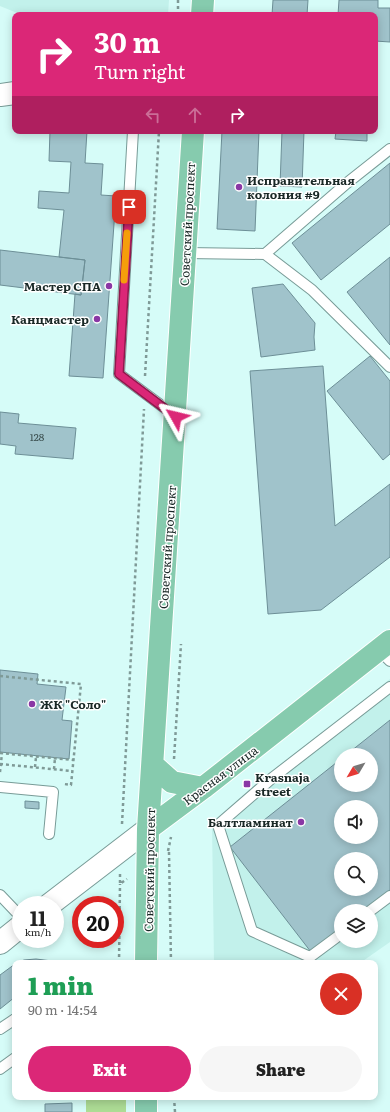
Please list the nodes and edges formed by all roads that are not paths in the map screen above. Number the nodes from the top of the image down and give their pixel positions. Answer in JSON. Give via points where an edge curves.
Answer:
{"nodes":[{"id":1,"x":203,"y":0,"type":"edge"},
{"id":2,"x":202,"y":12,"type":"edge"},
{"id":3,"x":12,"y":93,"type":"edge"},
{"id":4,"x":0,"y":95,"type":"edge"},
{"id":5,"x":133,"y":134,"type":"edge"},
{"id":6,"x":193,"y":134,"type":"edge"},
{"id":7,"x":390,"y":149,"type":"edge"},
{"id":8,"x":186,"y":254,"type":"junction"},
{"id":9,"x":265,"y":254,"type":"junction"},
{"id":10,"x":390,"y":367,"type":"edge"},
{"id":11,"x":176,"y":417,"type":"junction"},
{"id":12,"x":386,"y":651,"type":"edge"},
{"id":13,"x":390,"y":687,"type":"edge"},
{"id":14,"x":153,"y":765,"type":"junction"},
{"id":15,"x":0,"y":787,"type":"edge"},
{"id":16,"x":203,"y":788,"type":"junction"},
{"id":17,"x":148,"y":829,"type":"junction"},
{"id":18,"x":49,"y":834,"type":"dead end"},
{"id":19,"x":0,"y":894,"type":"edge"},
{"id":20,"x":61,"y":896,"type":"edge"},
{"id":21,"x":390,"y":896,"type":"edge"},
{"id":22,"x":378,"y":905,"type":"edge"},
{"id":23,"x":12,"y":907,"type":"edge"},
{"id":24,"x":12,"y":933,"type":"edge"},
{"id":25,"x":334,"y":939,"type":"edge"},
{"id":26,"x":0,"y":943,"type":"edge"},
{"id":27,"x":146,"y":960,"type":"edge"},
{"id":28,"x":12,"y":1021,"type":"edge"},
{"id":29,"x":0,"y":1029,"type":"edge"},
{"id":30,"x":12,"y":1060,"type":"edge"},
{"id":31,"x":0,"y":1069,"type":"edge"},
{"id":32,"x":146,"y":1100,"type":"edge"},
{"id":33,"x":146,"y":1112,"type":"edge"}],
"edges":[{"from":1,"to":2,"type":"main road"},
{"from":3,"to":4,"type":"street"},
{"from":5,"to":11,"type":"lane","via":[[119,374]]},
{"from":6,"to":8,"type":"main road","name":"Советский проспект"},
{"from":7,"to":9,"type":"lane"},
{"from":8,"to":9,"type":"lane"},
{"from":8,"to":11,"type":"main road","name":"Советский проспект"},
{"from":9,"to":10,"type":"lane","via":[[312,290]]},
{"from":11,"to":14,"type":"main road","name":"Советский проспект"},
{"from":12,"to":16,"type":"main road","name":"Красная улица"},
{"from":13,"to":25,"type":"lane","via":[[271,779],[218,825],[252,931],[310,957]]},
{"from":14,"to":16,"type":"main road","via":[[172,782]]},
{"from":14,"to":17,"type":"main road","name":"Советский проспект"},
{"from":15,"to":18,"type":"lane","via":[[53,792]]},
{"from":16,"to":17,"type":"main road","name":"Красная улица"},
{"from":17,"to":20,"type":"street","name":"Красная улица"},
{"from":17,"to":27,"type":"main road","name":"Советский проспект"},
{"from":19,"to":23,"type":"lane"},
{"from":21,"to":22,"type":"lane"},
{"from":24,"to":26,"type":"street"},
{"from":28,"to":29,"type":"lane"},
{"from":30,"to":31,"type":"lane"},
{"from":32,"to":33,"type":"main road"}]}
